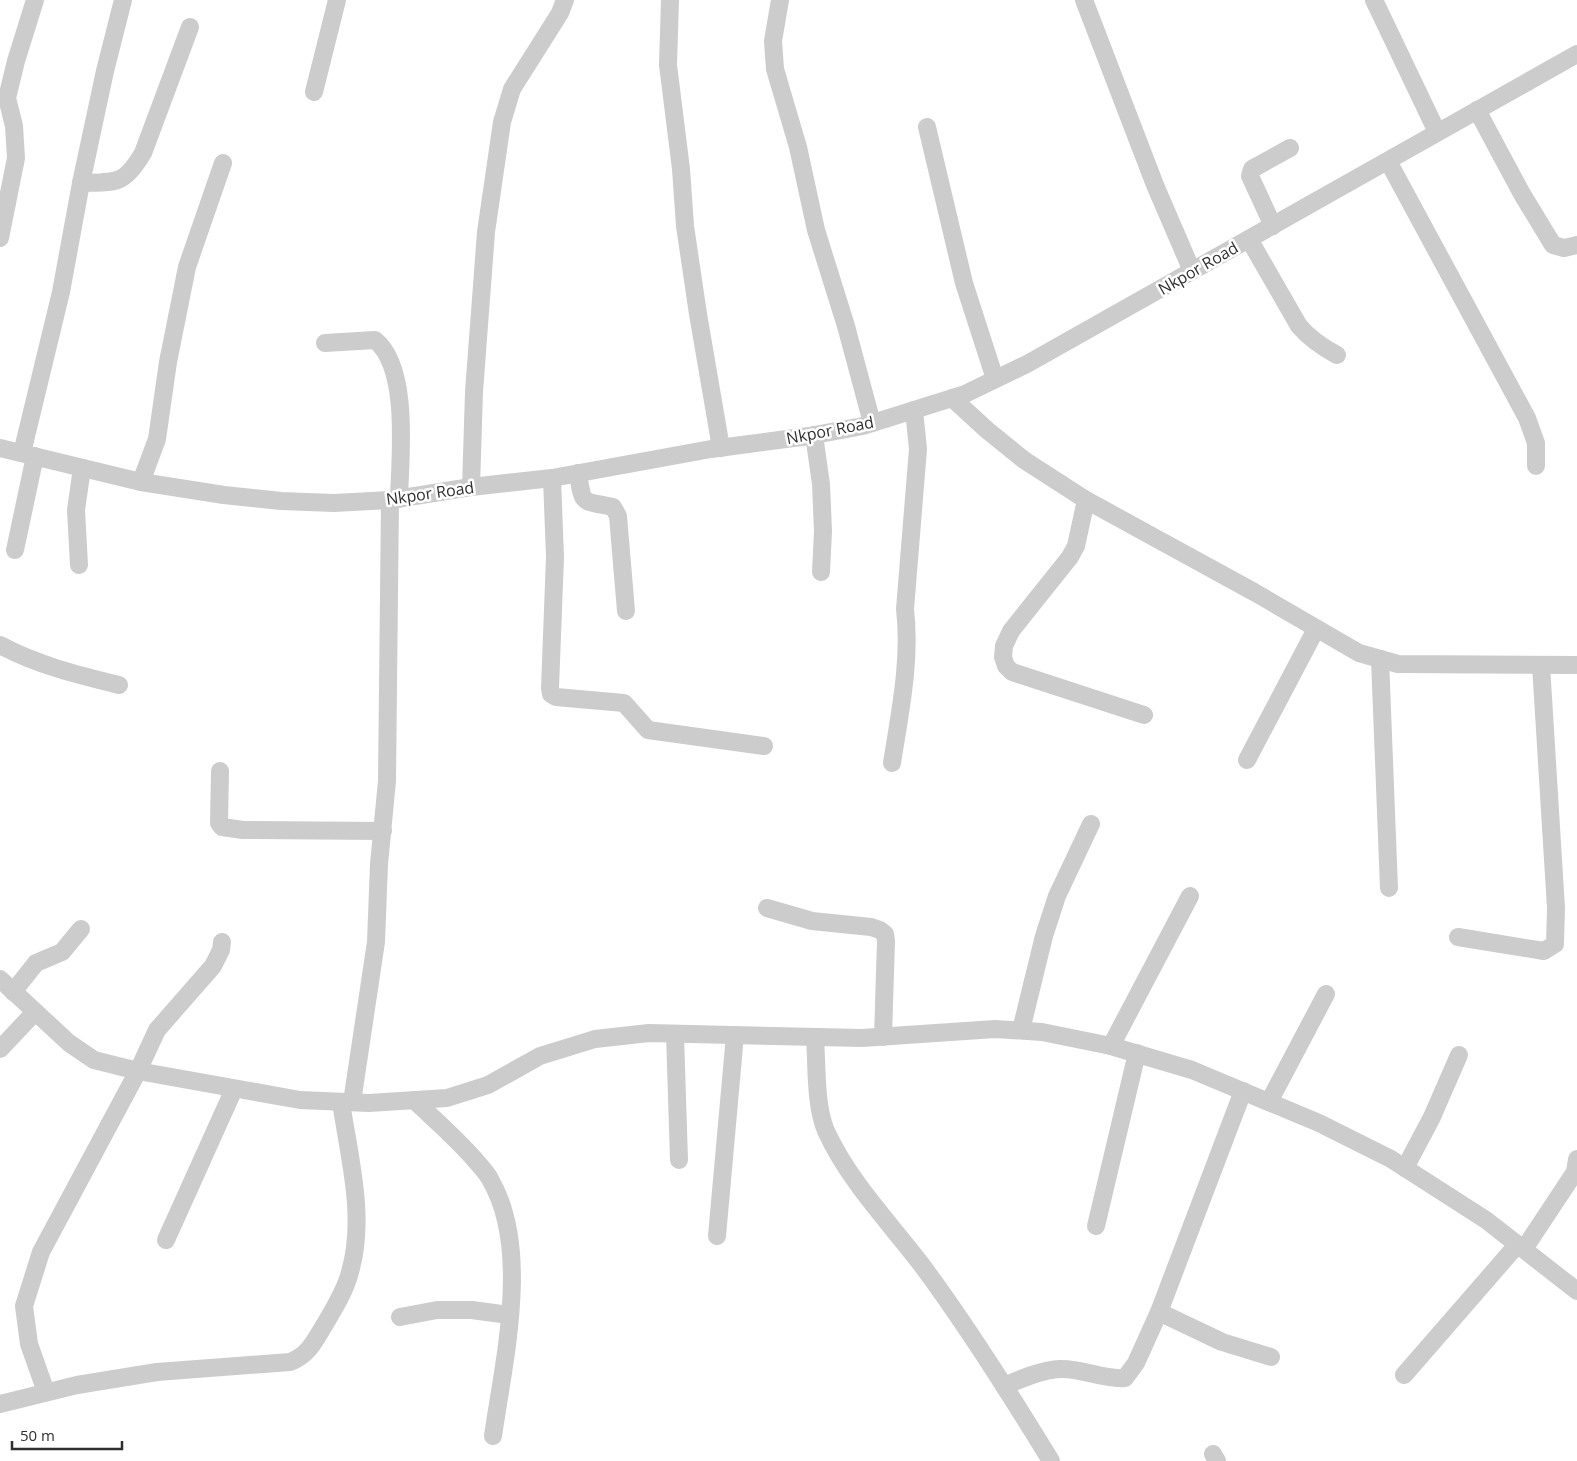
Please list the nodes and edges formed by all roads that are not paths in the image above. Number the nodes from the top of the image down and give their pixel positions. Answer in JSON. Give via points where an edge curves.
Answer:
{"nodes":[{"id":1,"x":35,"y":0,"type":"edge"},
{"id":2,"x":123,"y":0,"type":"edge"},
{"id":3,"x":337,"y":0,"type":"edge"},
{"id":4,"x":565,"y":0,"type":"edge"},
{"id":5,"x":670,"y":0,"type":"edge"},
{"id":6,"x":780,"y":0,"type":"edge"},
{"id":7,"x":1084,"y":0,"type":"edge"},
{"id":8,"x":1374,"y":0,"type":"edge"},
{"id":9,"x":190,"y":27,"type":"dead end"},
{"id":10,"x":1577,"y":54,"type":"edge"},
{"id":11,"x":314,"y":92,"type":"dead end"},
{"id":12,"x":4,"y":97,"type":"edge"},
{"id":13,"x":1477,"y":110,"type":"junction"},
{"id":14,"x":927,"y":126,"type":"dead end"},
{"id":15,"x":1437,"y":132,"type":"junction"},
{"id":16,"x":1290,"y":148,"type":"dead end"},
{"id":17,"x":1388,"y":161,"type":"junction"},
{"id":18,"x":223,"y":163,"type":"dead end"},
{"id":19,"x":81,"y":183,"type":"junction"},
{"id":20,"x":1272,"y":226,"type":"junction"},
{"id":21,"x":0,"y":238,"type":"edge"},
{"id":22,"x":1249,"y":239,"type":"junction"},
{"id":23,"x":1577,"y":245,"type":"edge"},
{"id":24,"x":1192,"y":271,"type":"junction"},
{"id":25,"x":325,"y":343,"type":"dead end"},
{"id":26,"x":1337,"y":355,"type":"dead end"},
{"id":27,"x":995,"y":379,"type":"junction"},
{"id":28,"x":952,"y":398,"type":"junction"},
{"id":29,"x":914,"y":410,"type":"junction"},
{"id":30,"x":872,"y":423,"type":"junction"},
{"id":31,"x":814,"y":435,"type":"junction"},
{"id":32,"x":0,"y":448,"type":"edge"},
{"id":33,"x":722,"y":448,"type":"junction"},
{"id":34,"x":28,"y":455,"type":"junction"},
{"id":35,"x":1536,"y":466,"type":"dead end"},
{"id":36,"x":82,"y":468,"type":"junction"},
{"id":37,"x":578,"y":473,"type":"junction"},
{"id":38,"x":552,"y":478,"type":"junction"},
{"id":39,"x":141,"y":482,"type":"junction"},
{"id":40,"x":471,"y":487,"type":"junction"},
{"id":41,"x":394,"y":499,"type":"junction"},
{"id":42,"x":1086,"y":500,"type":"junction"},
{"id":43,"x":15,"y":550,"type":"dead end"},
{"id":44,"x":79,"y":565,"type":"dead end"},
{"id":45,"x":821,"y":572,"type":"dead end"},
{"id":46,"x":626,"y":611,"type":"dead end"},
{"id":47,"x":1316,"y":629,"type":"junction"},
{"id":48,"x":0,"y":644,"type":"edge"},
{"id":49,"x":1380,"y":659,"type":"junction"},
{"id":50,"x":1577,"y":665,"type":"edge"},
{"id":51,"x":1541,"y":666,"type":"junction"},
{"id":52,"x":119,"y":685,"type":"dead end"},
{"id":53,"x":1144,"y":715,"type":"dead end"},
{"id":54,"x":764,"y":746,"type":"dead end"},
{"id":55,"x":1247,"y":760,"type":"dead end"},
{"id":56,"x":892,"y":763,"type":"dead end"},
{"id":57,"x":220,"y":771,"type":"dead end"},
{"id":58,"x":1092,"y":824,"type":"dead end"},
{"id":59,"x":382,"y":830,"type":"junction"},
{"id":60,"x":1390,"y":888,"type":"dead end"},
{"id":61,"x":1190,"y":896,"type":"dead end"},
{"id":62,"x":767,"y":908,"type":"dead end"},
{"id":63,"x":81,"y":929,"type":"dead end"},
{"id":64,"x":1458,"y":937,"type":"dead end"},
{"id":65,"x":222,"y":942,"type":"dead end"},
{"id":66,"x":0,"y":979,"type":"edge"},
{"id":67,"x":14,"y":992,"type":"junction"},
{"id":68,"x":1326,"y":994,"type":"dead end"},
{"id":69,"x":35,"y":1012,"type":"junction"},
{"id":70,"x":1021,"y":1030,"type":"junction"},
{"id":71,"x":674,"y":1034,"type":"junction"},
{"id":72,"x":735,"y":1035,"type":"junction"},
{"id":73,"x":815,"y":1037,"type":"junction"},
{"id":74,"x":883,"y":1037,"type":"junction"},
{"id":75,"x":1111,"y":1046,"type":"junction"},
{"id":76,"x":0,"y":1049,"type":"edge"},
{"id":77,"x":1136,"y":1053,"type":"junction"},
{"id":78,"x":1459,"y":1055,"type":"dead end"},
{"id":79,"x":138,"y":1071,"type":"junction"},
{"id":80,"x":234,"y":1089,"type":"junction"},
{"id":81,"x":1243,"y":1091,"type":"junction"},
{"id":82,"x":414,"y":1100,"type":"junction"},
{"id":83,"x":346,"y":1102,"type":"junction"},
{"id":84,"x":1269,"y":1102,"type":"junction"},
{"id":85,"x":1577,"y":1159,"type":"edge"},
{"id":86,"x":679,"y":1160,"type":"dead end"},
{"id":87,"x":1405,"y":1168,"type":"junction"},
{"id":88,"x":1096,"y":1226,"type":"dead end"},
{"id":89,"x":717,"y":1236,"type":"dead end"},
{"id":90,"x":166,"y":1240,"type":"dead end"},
{"id":91,"x":1520,"y":1247,"type":"junction"},
{"id":92,"x":1577,"y":1291,"type":"edge"},
{"id":93,"x":1159,"y":1312,"type":"junction"},
{"id":94,"x":510,"y":1315,"type":"junction"},
{"id":95,"x":400,"y":1317,"type":"dead end"},
{"id":96,"x":1271,"y":1357,"type":"dead end"},
{"id":97,"x":1404,"y":1375,"type":"dead end"},
{"id":98,"x":1004,"y":1386,"type":"junction"},
{"id":99,"x":46,"y":1392,"type":"junction"},
{"id":100,"x":0,"y":1404,"type":"edge"},
{"id":101,"x":493,"y":1436,"type":"dead end"},
{"id":102,"x":1051,"y":1461,"type":"edge"}],
"edges":[{"from":1,"to":12,"type":"street"},
{"from":2,"to":19,"type":"street"},
{"from":3,"to":11,"type":"street"},
{"from":4,"to":40,"type":"street","via":[[512,89],[502,122],[486,232],[474,392]]},
{"from":5,"to":33,"type":"street","via":[[668,65],[685,226]]},
{"from":6,"to":30,"type":"street","via":[[773,41],[775,69],[798,147],[816,230]]},
{"from":7,"to":24,"type":"street","via":[[1155,185]]},
{"from":8,"to":15,"type":"street"},
{"from":9,"to":19,"type":"street","via":[[143,152],[133,170],[115,181]]},
{"from":10,"to":13,"type":"street","name":"Nkpor Road"},
{"from":12,"to":21,"type":"street","via":[[14,126],[16,158]]},
{"from":13,"to":15,"type":"street","name":"Nkpor Road"},
{"from":13,"to":23,"type":"street","via":[[1553,246]]},
{"from":14,"to":27,"type":"street","via":[[964,283]]},
{"from":15,"to":17,"type":"street","name":"Nkpor Road"},
{"from":16,"to":20,"type":"street","via":[[1252,169],[1250,176]]},
{"from":17,"to":20,"type":"street","name":"Nkpor Road"},
{"from":17,"to":35,"type":"street","via":[[1527,418],[1536,443]]},
{"from":18,"to":39,"type":"street","via":[[187,268],[157,438]]},
{"from":19,"to":34,"type":"street"},
{"from":20,"to":22,"type":"street","name":"Nkpor Road"},
{"from":22,"to":24,"type":"street","name":"Nkpor Road"},
{"from":22,"to":26,"type":"street","via":[[1299,326],[1322,347]]},
{"from":24,"to":27,"type":"street","name":"Nkpor Road"},
{"from":25,"to":41,"type":"street","via":[[375,340],[386,353],[400,396],[401,424]]},
{"from":27,"to":28,"type":"street","name":"Nkpor Road"},
{"from":28,"to":29,"type":"street","name":"Nkpor Road"},
{"from":28,"to":42,"type":"street","via":[[1024,460]]},
{"from":29,"to":30,"type":"street","name":"Nkpor Road"},
{"from":29,"to":56,"type":"street","via":[[918,449],[905,609],[907,648]]},
{"from":30,"to":31,"type":"street","name":"Nkpor Road"},
{"from":31,"to":33,"type":"street","name":"Nkpor Road"},
{"from":31,"to":45,"type":"street","via":[[823,530]]},
{"from":32,"to":34,"type":"street","name":"Nkpor Road"},
{"from":33,"to":37,"type":"street","name":"Nkpor Road"},
{"from":34,"to":36,"type":"street","name":"Nkpor Road"},
{"from":34,"to":43,"type":"street"},
{"from":36,"to":39,"type":"street","name":"Nkpor Road"},
{"from":36,"to":44,"type":"street","via":[[76,510]]},
{"from":37,"to":38,"type":"street","name":"Nkpor Road"},
{"from":37,"to":46,"type":"street","via":[[585,501],[613,507],[618,516]]},
{"from":38,"to":40,"type":"street","name":"Nkpor Road"},
{"from":38,"to":54,"type":"street","via":[[555,557],[552,694],[624,703],[648,730]]},
{"from":39,"to":41,"type":"street","name":"Nkpor Road","via":[[282,501],[334,503]]},
{"from":40,"to":41,"type":"street","name":"Nkpor Road"},
{"from":41,"to":59,"type":"street","via":[[387,781]]},
{"from":42,"to":47,"type":"street"},
{"from":42,"to":53,"type":"street","via":[[1076,546],[1011,631],[1003,657],[1012,672]]},
{"from":47,"to":49,"type":"street","via":[[1359,653]]},
{"from":47,"to":55,"type":"street"},
{"from":48,"to":52,"type":"street","via":[[18,655],[62,671]]},
{"from":49,"to":51,"type":"street","via":[[1398,664]]},
{"from":49,"to":60,"type":"street"},
{"from":50,"to":51,"type":"street"},
{"from":51,"to":64,"type":"street","via":[[1556,908],[1555,944],[1544,951]]},
{"from":57,"to":59,"type":"street","via":[[219,823],[222,827],[243,830]]},
{"from":58,"to":70,"type":"street","via":[[1057,896]]},
{"from":59,"to":83,"type":"street","via":[[376,942]]},
{"from":61,"to":75,"type":"street"},
{"from":62,"to":74,"type":"street","via":[[812,921],[871,927],[885,934]]},
{"from":63,"to":67,"type":"street","via":[[62,952],[36,963]]},
{"from":65,"to":79,"type":"street","via":[[213,966],[157,1030]]},
{"from":66,"to":67,"type":"street"},
{"from":67,"to":69,"type":"street"},
{"from":68,"to":84,"type":"street"},
{"from":69,"to":76,"type":"street"},
{"from":69,"to":79,"type":"street","via":[[69,1044],[94,1060]]},
{"from":70,"to":74,"type":"street"},
{"from":70,"to":75,"type":"street"},
{"from":71,"to":72,"type":"street"},
{"from":71,"to":82,"type":"street","via":[[648,1033],[595,1039],[540,1056],[488,1085],[447,1098]]},
{"from":71,"to":86,"type":"street"},
{"from":72,"to":73,"type":"street"},
{"from":72,"to":89,"type":"street"},
{"from":73,"to":74,"type":"street"},
{"from":73,"to":98,"type":"street","via":[[819,1104],[826,1130],[839,1155],[872,1204],[966,1326]]},
{"from":75,"to":77,"type":"street"},
{"from":77,"to":81,"type":"street","via":[[1192,1070]]},
{"from":77,"to":88,"type":"street"},
{"from":78,"to":87,"type":"street"},
{"from":79,"to":80,"type":"street"},
{"from":79,"to":99,"type":"street","via":[[41,1252],[24,1306],[29,1344]]},
{"from":80,"to":83,"type":"street","via":[[300,1100]]},
{"from":80,"to":90,"type":"street"},
{"from":81,"to":84,"type":"street"},
{"from":81,"to":93,"type":"street"},
{"from":82,"to":83,"type":"street"},
{"from":82,"to":94,"type":"street","via":[[462,1145],[490,1178],[505,1213],[513,1257]]},
{"from":83,"to":99,"type":"street","via":[[357,1217],[356,1238],[350,1273],[311,1348],[290,1362],[157,1372]]},
{"from":84,"to":87,"type":"street","via":[[1319,1123]]},
{"from":85,"to":91,"type":"street","via":[[1574,1172]]},
{"from":87,"to":91,"type":"street","via":[[1486,1220]]},
{"from":91,"to":92,"type":"street"},
{"from":91,"to":97,"type":"street"},
{"from":93,"to":96,"type":"street","via":[[1222,1342]]},
{"from":93,"to":98,"type":"street","via":[[1136,1363],[1125,1378],[1059,1369]]},
{"from":94,"to":95,"type":"street","via":[[437,1310]]},
{"from":94,"to":101,"type":"street"},
{"from":98,"to":102,"type":"street"},
{"from":99,"to":100,"type":"street"}]}
